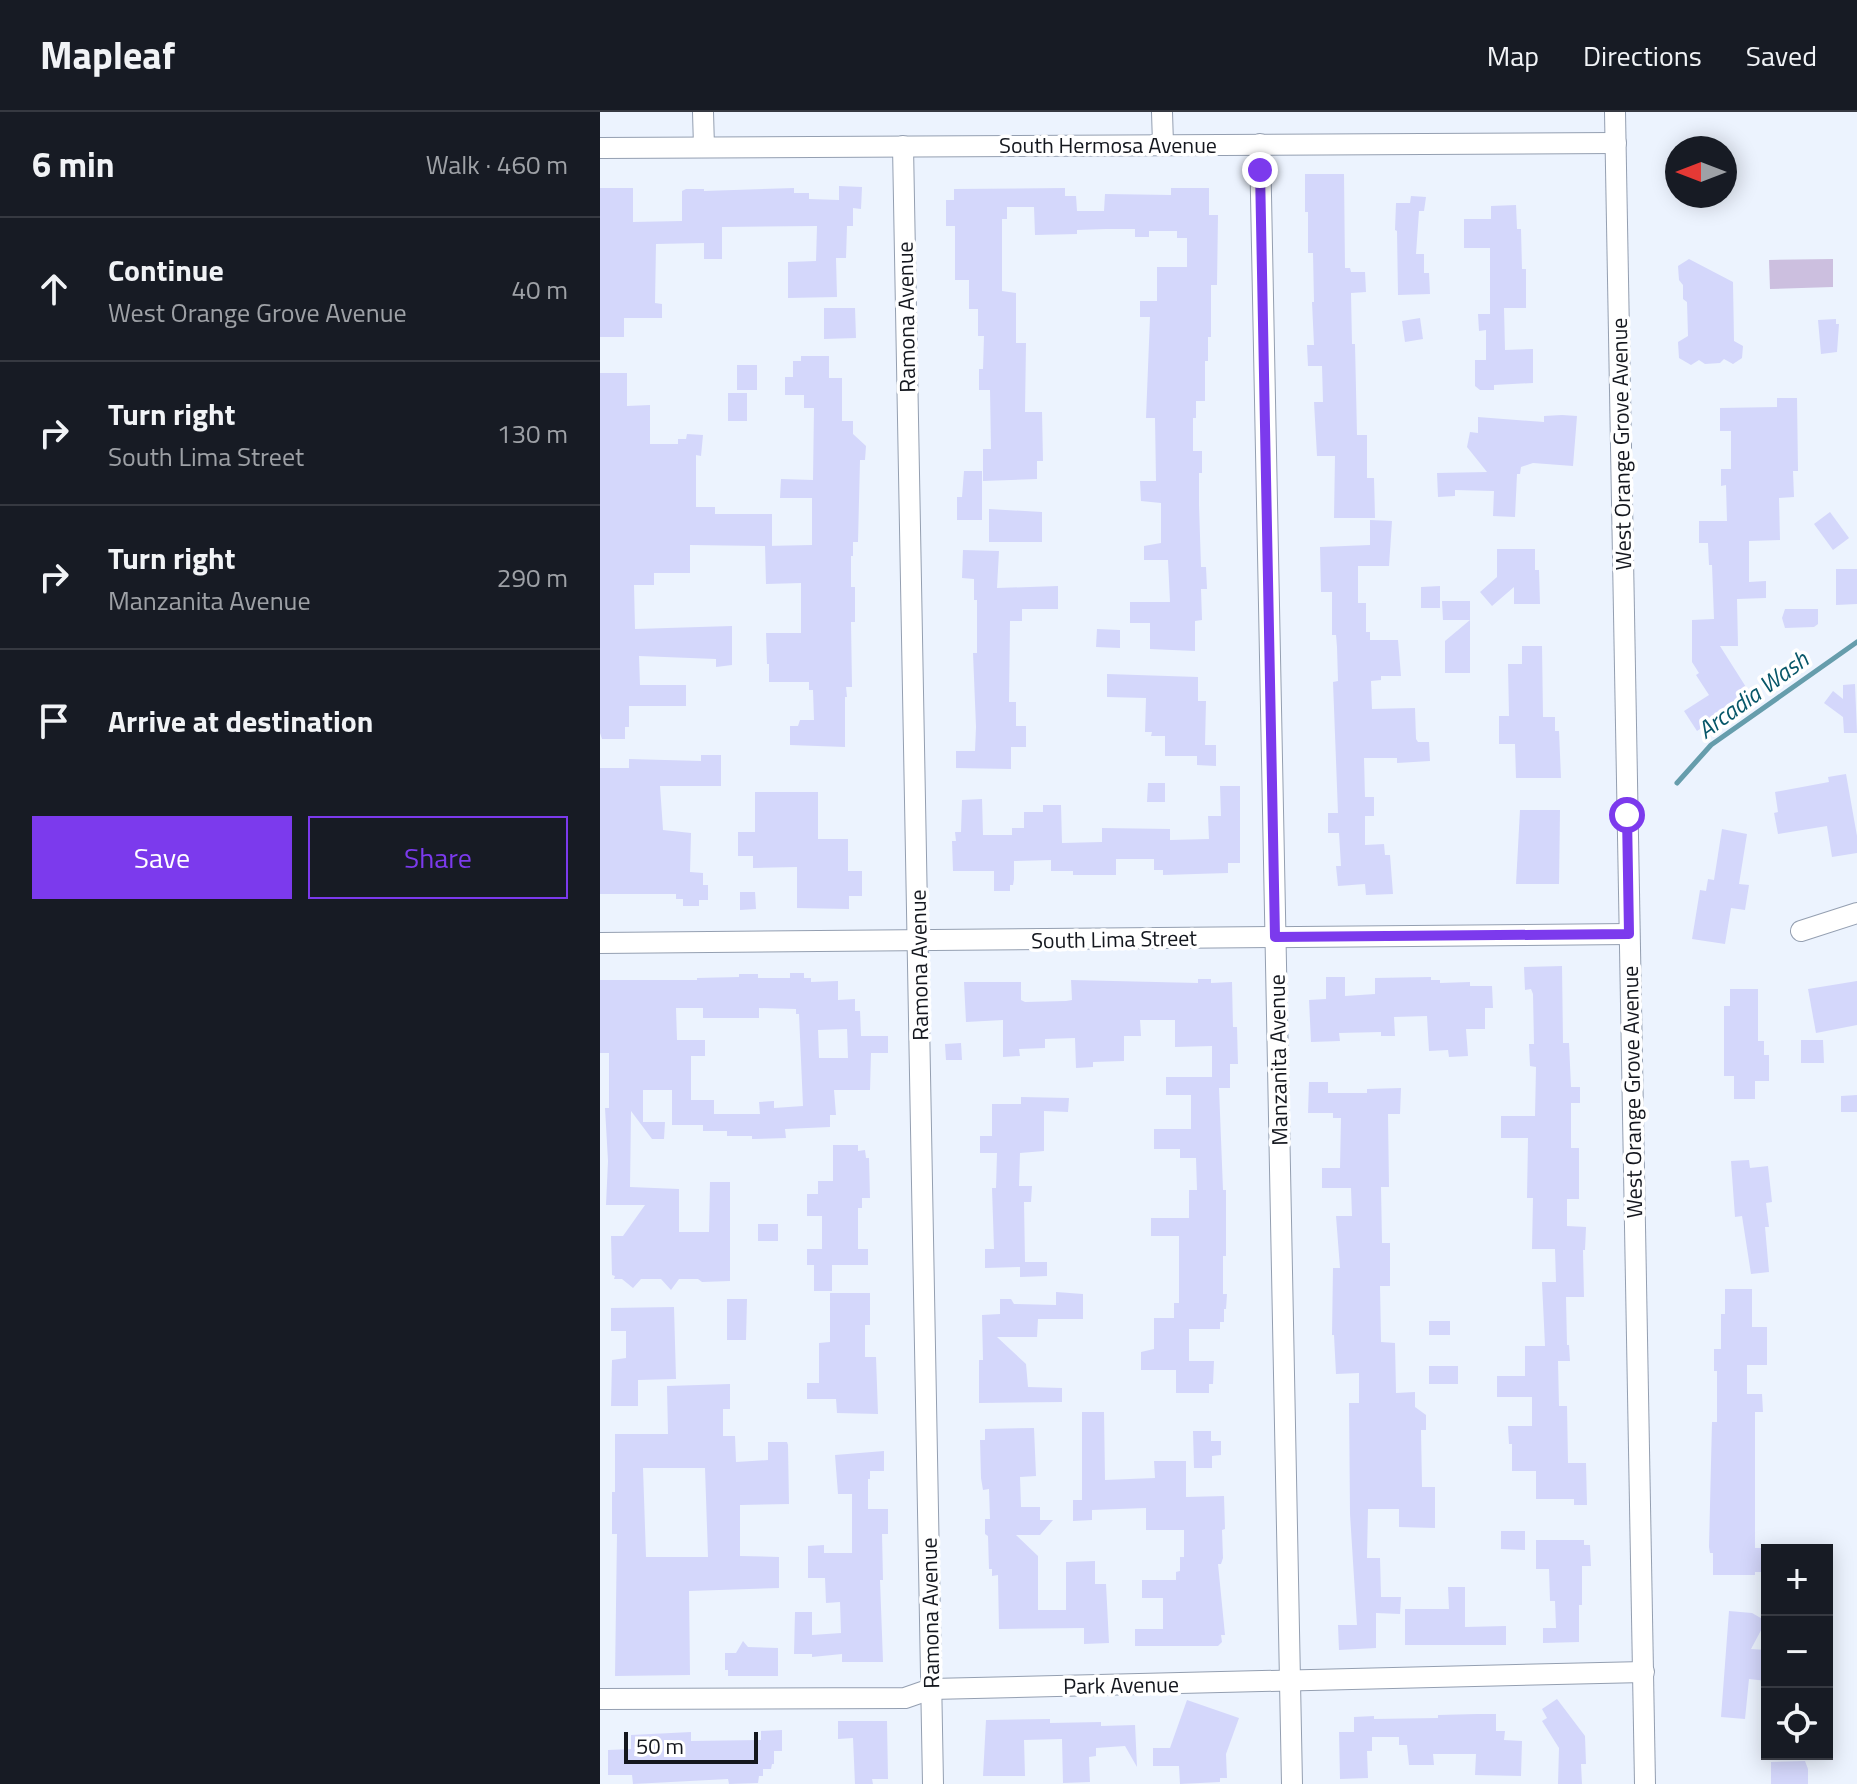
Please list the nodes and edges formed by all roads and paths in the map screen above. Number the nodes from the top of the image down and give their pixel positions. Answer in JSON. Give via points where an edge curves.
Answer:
{"nodes":[{"id":1,"x":703,"y":112,"type":"edge"},
{"id":2,"x":1162,"y":112,"type":"edge"},
{"id":3,"x":1615,"y":112,"type":"edge"},
{"id":4,"x":1616,"y":143,"type":"junction"},
{"id":5,"x":1163,"y":144,"type":"junction"},
{"id":6,"x":1260,"y":144,"type":"junction"},
{"id":7,"x":903,"y":146,"type":"junction"},
{"id":8,"x":704,"y":147,"type":"junction"},
{"id":9,"x":600,"y":148,"type":"edge"},
{"id":10,"x":1857,"y":913,"type":"edge"},
{"id":11,"x":1801,"y":931,"type":"dead end"},
{"id":12,"x":1629,"y":934,"type":"junction"},
{"id":13,"x":1275,"y":937,"type":"junction"},
{"id":14,"x":918,"y":941,"type":"junction"},
{"id":15,"x":600,"y":943,"type":"edge"},
{"id":16,"x":1644,"y":1672,"type":"junction"},
{"id":17,"x":1290,"y":1681,"type":"junction"},
{"id":18,"x":931,"y":1689,"type":"junction"},
{"id":19,"x":600,"y":1699,"type":"edge"},
{"id":20,"x":933,"y":1784,"type":"edge"},
{"id":21,"x":1292,"y":1784,"type":"edge"},
{"id":22,"x":1645,"y":1784,"type":"edge"}],
"edges":[{"from":1,"to":8,"type":"street"},
{"from":2,"to":5,"type":"street"},
{"from":3,"to":4,"type":"street","name":"West Orange Grove Avenue"},
{"from":4,"to":6,"type":"street","name":"South Hermosa Avenue"},
{"from":4,"to":12,"type":"street","name":"West Orange Grove Avenue"},
{"from":5,"to":6,"type":"street","name":"South Hermosa Avenue"},
{"from":5,"to":7,"type":"street","name":"South Hermosa Avenue"},
{"from":6,"to":13,"type":"street","name":"Manzanita Avenue"},
{"from":7,"to":8,"type":"street","name":"South Hermosa Avenue"},
{"from":7,"to":14,"type":"street","name":"Ramona Avenue"},
{"from":8,"to":9,"type":"street","name":"South Hermosa Avenue"},
{"from":10,"to":11,"type":"street"},
{"from":12,"to":13,"type":"street","name":"South Lima Street"},
{"from":12,"to":16,"type":"street","name":"West Orange Grove Avenue"},
{"from":13,"to":14,"type":"street","name":"South Lima Street"},
{"from":13,"to":17,"type":"street","name":"Manzanita Avenue"},
{"from":14,"to":15,"type":"street","name":"South Lima Street"},
{"from":14,"to":18,"type":"street","name":"Ramona Avenue"},
{"from":16,"to":17,"type":"street","name":"Park Avenue"},
{"from":16,"to":22,"type":"street","name":"West Orange Grove Avenue"},
{"from":17,"to":18,"type":"street","name":"Park Avenue"},
{"from":17,"to":21,"type":"street","name":"Manzanita Avenue"},
{"from":18,"to":19,"type":"street","name":"Park Avenue","via":[[905,1698]]},
{"from":18,"to":20,"type":"street","name":"Ramona Avenue"}]}
